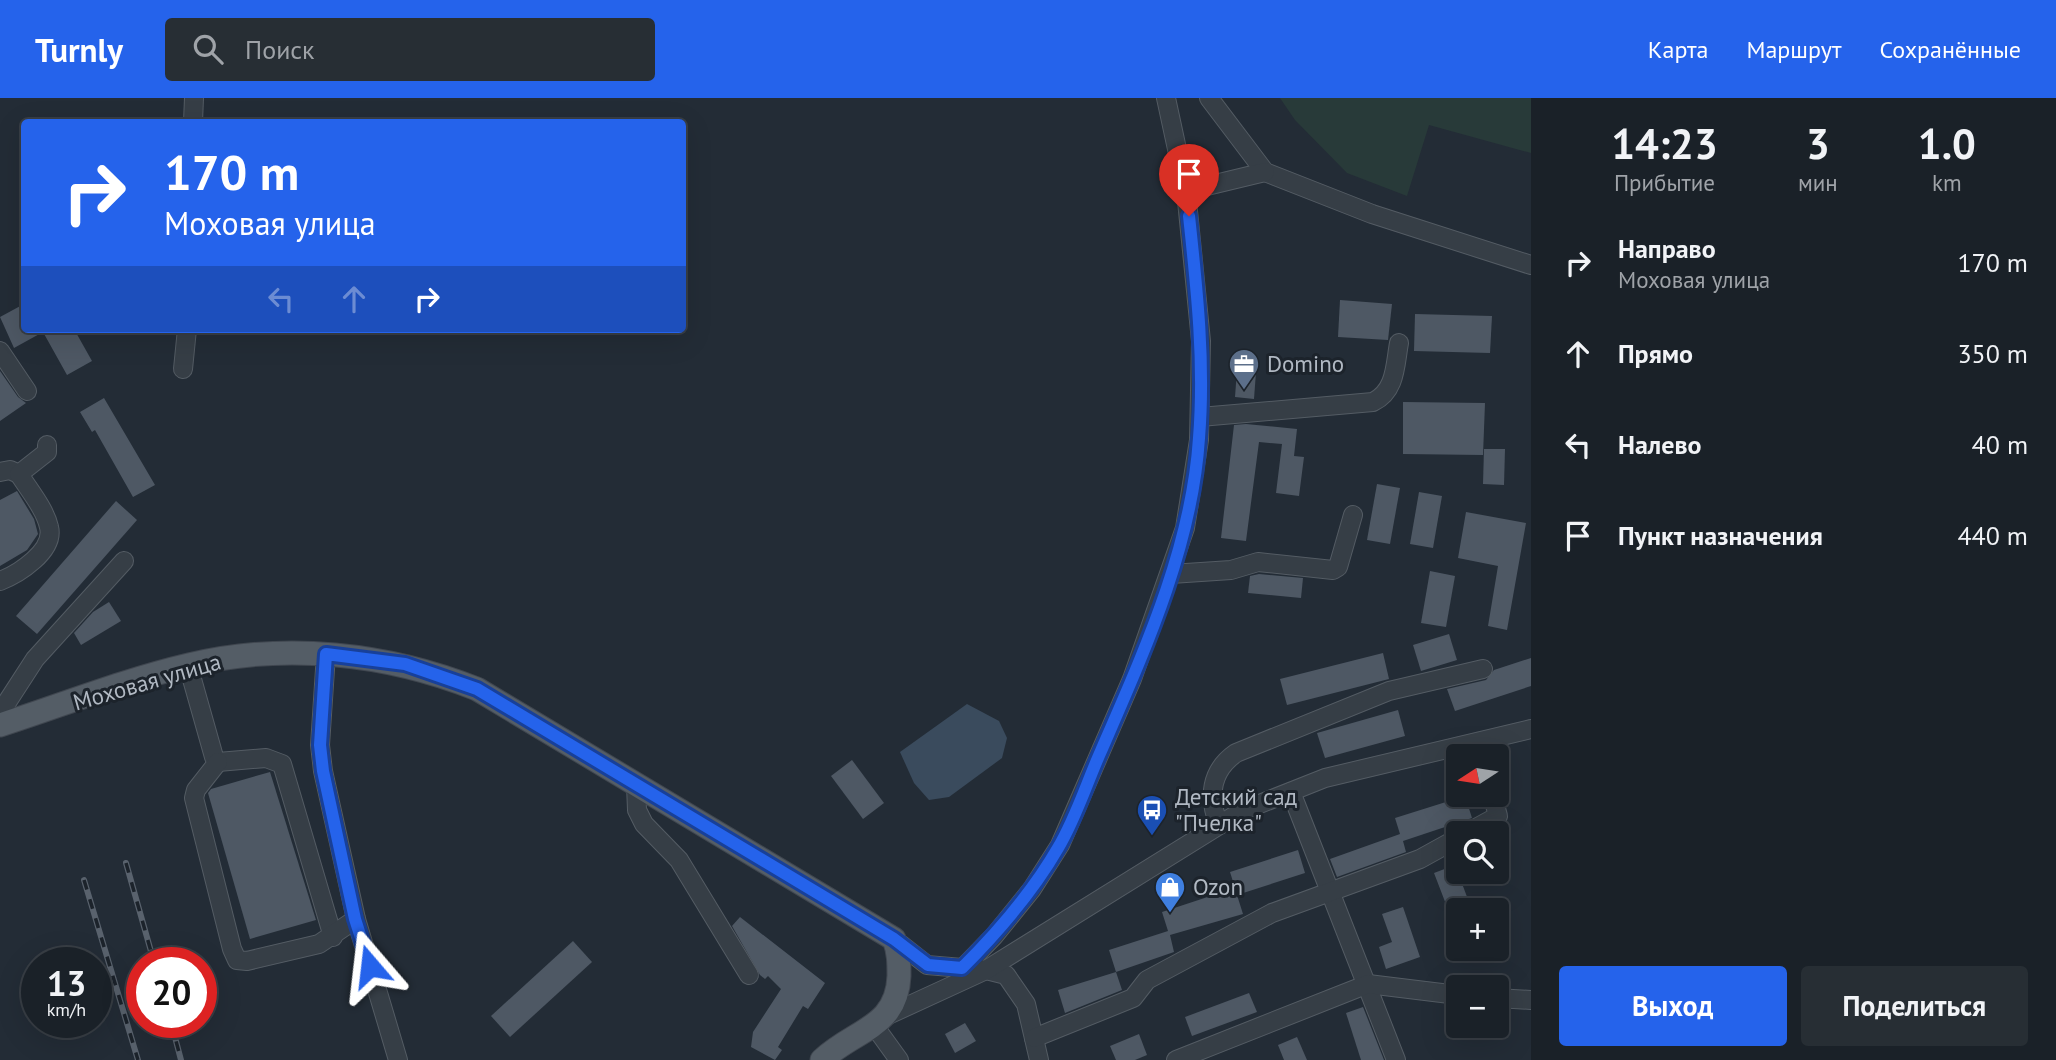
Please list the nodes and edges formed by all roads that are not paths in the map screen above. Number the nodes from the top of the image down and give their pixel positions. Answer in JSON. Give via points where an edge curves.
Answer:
{"nodes":[{"id":1,"x":194,"y":98,"type":"edge"},
{"id":2,"x":1167,"y":98,"type":"edge"},
{"id":3,"x":1209,"y":98,"type":"edge"},
{"id":4,"x":193,"y":119,"type":"edge"},
{"id":5,"x":1265,"y":173,"type":"junction"},
{"id":6,"x":1186,"y":191,"type":"junction"},
{"id":7,"x":1531,"y":265,"type":"edge"},
{"id":8,"x":187,"y":333,"type":"edge"},
{"id":9,"x":1399,"y":342,"type":"dead end"},
{"id":10,"x":0,"y":351,"type":"edge"},
{"id":11,"x":183,"y":369,"type":"dead end"},
{"id":12,"x":27,"y":391,"type":"dead end"},
{"id":13,"x":1200,"y":417,"type":"junction"},
{"id":14,"x":47,"y":445,"type":"dead end"},
{"id":15,"x":0,"y":472,"type":"edge"},
{"id":16,"x":19,"y":474,"type":"junction"},
{"id":17,"x":1353,"y":515,"type":"dead end"},
{"id":18,"x":124,"y":561,"type":"dead end"},
{"id":19,"x":1171,"y":574,"type":"junction"},
{"id":20,"x":0,"y":581,"type":"edge"},
{"id":21,"x":326,"y":654,"type":"junction"},
{"id":22,"x":188,"y":665,"type":"junction"},
{"id":23,"x":1483,"y":669,"type":"dead end"},
{"id":24,"x":0,"y":713,"type":"edge"},
{"id":25,"x":0,"y":725,"type":"edge"},
{"id":26,"x":1531,"y":729,"type":"edge"},
{"id":27,"x":1492,"y":744,"type":"edge"},
{"id":28,"x":1446,"y":755,"type":"edge"},
{"id":29,"x":218,"y":762,"type":"junction"},
{"id":30,"x":636,"y":785,"type":"junction"},
{"id":31,"x":1291,"y":792,"type":"junction"},
{"id":32,"x":1496,"y":807,"type":"edge"},
{"id":33,"x":1489,"y":821,"type":"edge"},
{"id":34,"x":1219,"y":825,"type":"junction"},
{"id":35,"x":1446,"y":845,"type":"edge"},
{"id":36,"x":1330,"y":889,"type":"junction"},
{"id":37,"x":355,"y":919,"type":"junction"},
{"id":38,"x":333,"y":937,"type":"junction"},
{"id":39,"x":894,"y":939,"type":"junction"},
{"id":40,"x":962,"y":968,"type":"junction"},
{"id":41,"x":986,"y":970,"type":"junction"},
{"id":42,"x":749,"y":975,"type":"dead end"},
{"id":43,"x":1368,"y":984,"type":"junction"},
{"id":44,"x":1446,"y":994,"type":"edge"},
{"id":45,"x":1509,"y":999,"type":"edge"},
{"id":46,"x":1531,"y":1000,"type":"edge"},
{"id":47,"x":879,"y":1020,"type":"junction"},
{"id":48,"x":1034,"y":1038,"type":"junction"},
{"id":49,"x":398,"y":1060,"type":"edge"},
{"id":50,"x":822,"y":1060,"type":"edge"},
{"id":51,"x":899,"y":1060,"type":"edge"},
{"id":52,"x":1040,"y":1060,"type":"edge"},
{"id":53,"x":1176,"y":1060,"type":"edge"},
{"id":54,"x":1396,"y":1060,"type":"edge"}],
"edges":[{"from":1,"to":4,"type":"street"},
{"from":2,"to":6,"type":"street"},
{"from":3,"to":5,"type":"street"},
{"from":5,"to":6,"type":"street"},
{"from":5,"to":7,"type":"street","via":[[1372,214]]},
{"from":6,"to":13,"type":"street","via":[[1202,341]]},
{"from":8,"to":11,"type":"street"},
{"from":9,"to":13,"type":"street","via":[[1390,389],[1373,402]]},
{"from":10,"to":12,"type":"street"},
{"from":13,"to":19,"type":"street","via":[[1185,528]]},
{"from":14,"to":16,"type":"street","via":[[47,452]]},
{"from":15,"to":16,"type":"street"},
{"from":16,"to":20,"type":"street","via":[[49,524],[49,538],[33,560]]},
{"from":17,"to":19,"type":"street","via":[[1343,556],[1333,570],[1258,562],[1231,570]]},
{"from":18,"to":24,"type":"street","via":[[35,659]]},
{"from":19,"to":40,"type":"street","via":[[1132,679],[1060,845],[1032,889]]},
{"from":21,"to":22,"type":"main road","name":"Моховая улица","via":[[253,655]]},
{"from":21,"to":30,"type":"main road","name":"Моховая улица","via":[[405,664],[477,689]]},
{"from":21,"to":37,"type":"street","via":[[320,745]]},
{"from":22,"to":25,"type":"main road","name":"Моховая улица"},
{"from":22,"to":29,"type":"street"},
{"from":23,"to":34,"type":"street","via":[[1389,691],[1236,753],[1219,770],[1210,796]]},
{"from":26,"to":27,"type":"street"},
{"from":28,"to":31,"type":"street","via":[[1325,778]]},
{"from":29,"to":38,"type":"street","via":[[266,758],[282,764]]},
{"from":29,"to":38,"type":"street","via":[[194,798],[237,960],[319,944]]},
{"from":30,"to":39,"type":"main road","name":"Моховая улица"},
{"from":30,"to":42,"type":"street","via":[[644,824],[679,860]]},
{"from":31,"to":34,"type":"street"},
{"from":31,"to":36,"type":"street"},
{"from":32,"to":33,"type":"street","via":[[1498,816]]},
{"from":34,"to":41,"type":"street"},
{"from":35,"to":36,"type":"street","via":[[1420,859]]},
{"from":36,"to":43,"type":"street"},
{"from":36,"to":48,"type":"street","via":[[1272,913],[1147,980],[1133,998]]},
{"from":37,"to":38,"type":"street"},
{"from":37,"to":49,"type":"street"},
{"from":39,"to":40,"type":"street","via":[[928,965]]},
{"from":39,"to":47,"type":"main road","via":[[898,996]]},
{"from":40,"to":41,"type":"street"},
{"from":41,"to":47,"type":"street"},
{"from":41,"to":48,"type":"street","via":[[1006,975],[1026,1004]]},
{"from":43,"to":44,"type":"street"},
{"from":43,"to":53,"type":"street"},
{"from":43,"to":54,"type":"street"},
{"from":45,"to":46,"type":"street"},
{"from":47,"to":50,"type":"main road"},
{"from":47,"to":51,"type":"street"},
{"from":48,"to":52,"type":"street"}]}
